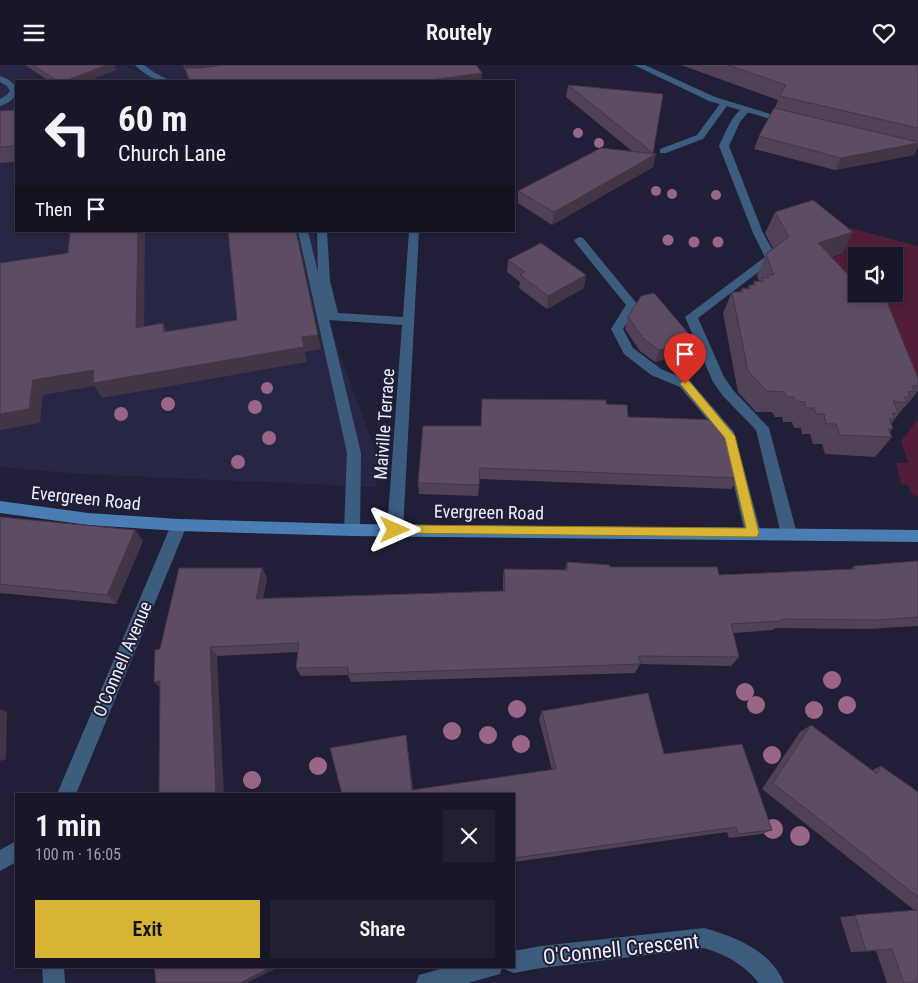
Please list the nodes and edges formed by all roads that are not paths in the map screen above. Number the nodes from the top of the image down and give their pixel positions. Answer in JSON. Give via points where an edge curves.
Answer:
{"nodes":[{"id":1,"x":139,"y":65,"type":"edge"},
{"id":2,"x":638,"y":65,"type":"edge"},
{"id":3,"x":0,"y":79,"type":"edge"},
{"id":4,"x":164,"y":80,"type":"edge"},
{"id":5,"x":2,"y":102,"type":"edge"},
{"id":6,"x":15,"y":102,"type":"edge"},
{"id":7,"x":725,"y":103,"type":"junction"},
{"id":8,"x":745,"y":110,"type":"junction"},
{"id":9,"x":795,"y":123,"type":"edge"},
{"id":10,"x":663,"y":151,"type":"dead end"},
{"id":11,"x":303,"y":232,"type":"edge"},
{"id":12,"x":322,"y":232,"type":"edge"},
{"id":13,"x":414,"y":232,"type":"edge"},
{"id":14,"x":579,"y":240,"type":"dead end"},
{"id":15,"x":409,"y":321,"type":"junction"},
{"id":16,"x":0,"y":507,"type":"edge"},
{"id":17,"x":179,"y":525,"type":"junction"},
{"id":18,"x":352,"y":530,"type":"junction"},
{"id":19,"x":395,"y":530,"type":"junction"},
{"id":20,"x":753,"y":533,"type":"junction"},
{"id":21,"x":789,"y":534,"type":"junction"},
{"id":22,"x":918,"y":536,"type":"edge"},
{"id":23,"x":66,"y":793,"type":"edge"},
{"id":24,"x":15,"y":852,"type":"edge"},
{"id":25,"x":0,"y":861,"type":"edge"},
{"id":26,"x":515,"y":962,"type":"edge"},
{"id":27,"x":53,"y":968,"type":"edge"},
{"id":28,"x":484,"y":968,"type":"edge"},
{"id":29,"x":54,"y":983,"type":"edge"},
{"id":30,"x":426,"y":983,"type":"edge"},
{"id":31,"x":773,"y":983,"type":"edge"}],
"edges":[{"from":1,"to":4,"type":"street"},
{"from":2,"to":7,"type":"street"},
{"from":3,"to":5,"type":"street","via":[[11,84],[14,91]]},
{"from":5,"to":6,"type":"street"},
{"from":7,"to":8,"type":"street"},
{"from":7,"to":10,"type":"street","via":[[700,137]]},
{"from":8,"to":9,"type":"street"},
{"from":8,"to":21,"type":"street","via":[[724,146],[770,258],[691,317],[718,379],[762,428]]},
{"from":11,"to":18,"type":"street","via":[[354,453]]},
{"from":12,"to":15,"type":"street","via":[[324,281],[334,317]]},
{"from":13,"to":15,"type":"street","name":"Maiville Terrace"},
{"from":14,"to":20,"type":"street","via":[[632,305],[617,329],[628,351],[656,372],[685,384],[730,436]]},
{"from":15,"to":19,"type":"street","name":"Maiville Terrace"},
{"from":16,"to":17,"type":"main road","name":"Evergreen Road","via":[[88,519]]},
{"from":17,"to":18,"type":"main road","name":"Evergreen Road"},
{"from":17,"to":23,"type":"street","name":"O'Connell Avenue"},
{"from":18,"to":19,"type":"main road","name":"Evergreen Road"},
{"from":19,"to":20,"type":"main road","name":"Evergreen Road"},
{"from":20,"to":21,"type":"main road","name":"Evergreen Road"},
{"from":21,"to":22,"type":"main road","name":"Evergreen Road"},
{"from":24,"to":25,"type":"street"},
{"from":26,"to":31,"type":"street","name":"O'Connell Crescent","via":[[704,938],[731,946],[754,961]]},
{"from":27,"to":29,"type":"street"},
{"from":28,"to":30,"type":"street"}]}
